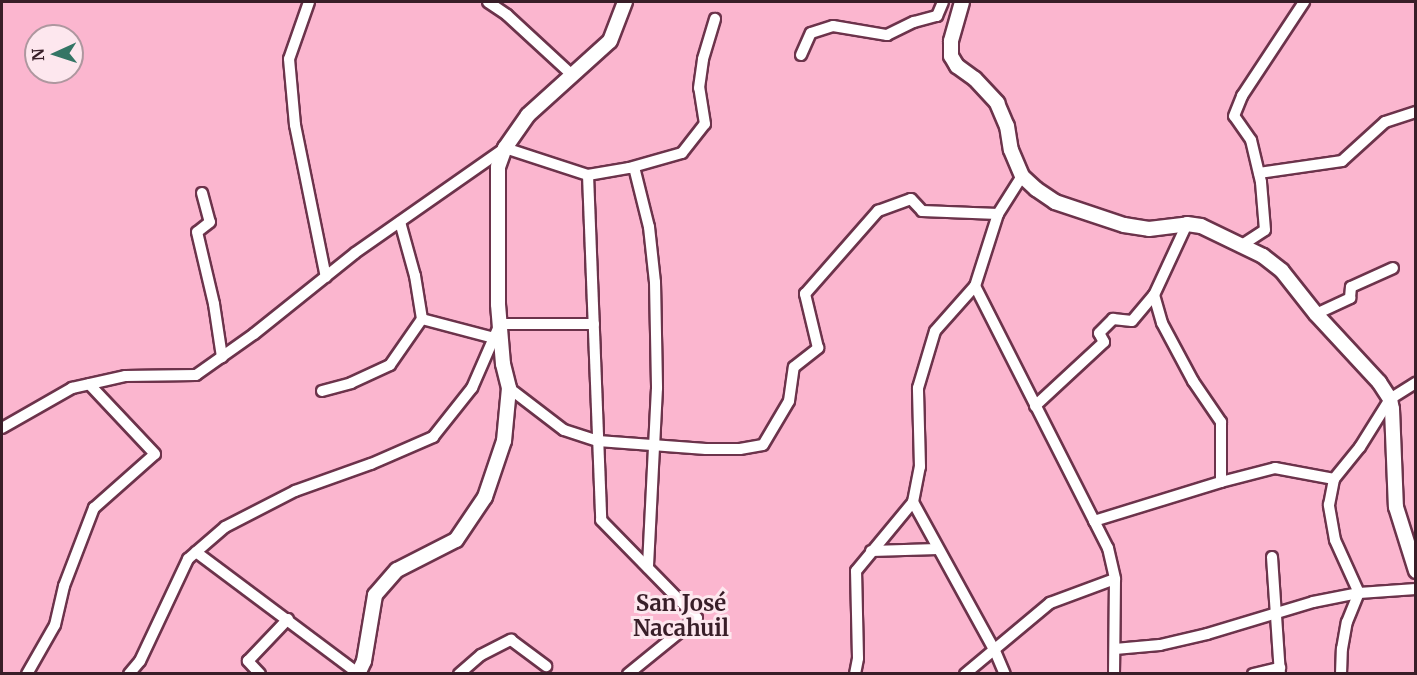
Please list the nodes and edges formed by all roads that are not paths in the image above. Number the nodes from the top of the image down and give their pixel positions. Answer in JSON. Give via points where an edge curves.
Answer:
{"nodes":[{"id":1,"x":309,"y":2,"type":"edge"},
{"id":2,"x":488,"y":2,"type":"edge"},
{"id":3,"x":626,"y":2,"type":"edge"},
{"id":4,"x":943,"y":2,"type":"edge"},
{"id":5,"x":962,"y":2,"type":"edge"},
{"id":6,"x":1304,"y":2,"type":"edge"},
{"id":7,"x":715,"y":20,"type":"dead end"},
{"id":8,"x":801,"y":55,"type":"dead end"},
{"id":9,"x":572,"y":75,"type":"junction"},
{"id":10,"x":1416,"y":112,"type":"edge"},
{"id":11,"x":505,"y":148,"type":"junction"},
{"id":12,"x":634,"y":167,"type":"junction"},
{"id":13,"x":1259,"y":173,"type":"junction"},
{"id":14,"x":588,"y":175,"type":"junction"},
{"id":15,"x":1022,"y":176,"type":"junction"},
{"id":16,"x":202,"y":193,"type":"dead end"},
{"id":17,"x":999,"y":214,"type":"junction"},
{"id":18,"x":400,"y":222,"type":"junction"},
{"id":19,"x":1187,"y":224,"type":"junction"},
{"id":20,"x":1242,"y":245,"type":"junction"},
{"id":21,"x":1393,"y":268,"type":"dead end"},
{"id":22,"x":326,"y":277,"type":"junction"},
{"id":23,"x":975,"y":285,"type":"junction"},
{"id":24,"x":1154,"y":295,"type":"junction"},
{"id":25,"x":1316,"y":314,"type":"junction"},
{"id":26,"x":422,"y":319,"type":"junction"},
{"id":27,"x":500,"y":324,"type":"junction"},
{"id":28,"x":594,"y":324,"type":"junction"},
{"id":29,"x":494,"y":338,"type":"junction"},
{"id":30,"x":222,"y":357,"type":"junction"},
{"id":31,"x":1416,"y":383,"type":"edge"},
{"id":32,"x":89,"y":384,"type":"junction"},
{"id":33,"x":509,"y":388,"type":"junction"},
{"id":34,"x":322,"y":391,"type":"dead end"},
{"id":35,"x":1390,"y":399,"type":"junction"},
{"id":36,"x":1035,"y":406,"type":"junction"},
{"id":37,"x":2,"y":428,"type":"edge"},
{"id":38,"x":598,"y":441,"type":"junction"},
{"id":39,"x":655,"y":446,"type":"junction"},
{"id":40,"x":1334,"y":479,"type":"junction"},
{"id":41,"x":1221,"y":482,"type":"junction"},
{"id":42,"x":913,"y":502,"type":"junction"},
{"id":43,"x":1094,"y":521,"type":"junction"},
{"id":44,"x":938,"y":549,"type":"junction"},
{"id":45,"x":871,"y":551,"type":"junction"},
{"id":46,"x":196,"y":552,"type":"junction"},
{"id":47,"x":1272,"y":557,"type":"dead end"},
{"id":48,"x":648,"y":568,"type":"junction"},
{"id":49,"x":1416,"y":571,"type":"edge"},
{"id":50,"x":1115,"y":579,"type":"junction"},
{"id":51,"x":1416,"y":589,"type":"edge"},
{"id":52,"x":1359,"y":593,"type":"junction"},
{"id":53,"x":1276,"y":613,"type":"junction"},
{"id":54,"x":288,"y":619,"type":"junction"},
{"id":55,"x":1115,"y":649,"type":"junction"},
{"id":56,"x":995,"y":651,"type":"junction"},
{"id":57,"x":546,"y":666,"type":"dead end"},
{"id":58,"x":1280,"y":671,"type":"edge"},
{"id":59,"x":358,"y":673,"type":"edge"},
{"id":60,"x":27,"y":674,"type":"edge"},
{"id":61,"x":129,"y":674,"type":"edge"},
{"id":62,"x":260,"y":674,"type":"edge"},
{"id":63,"x":459,"y":674,"type":"edge"},
{"id":64,"x":628,"y":674,"type":"edge"},
{"id":65,"x":855,"y":674,"type":"edge"},
{"id":66,"x":965,"y":674,"type":"edge"},
{"id":67,"x":1005,"y":674,"type":"edge"},
{"id":68,"x":1114,"y":674,"type":"edge"},
{"id":69,"x":1253,"y":674,"type":"edge"},
{"id":70,"x":1341,"y":674,"type":"edge"}],
"edges":[{"from":1,"to":22,"type":"street","via":[[289,59],[295,125]]},
{"from":2,"to":9,"type":"street"},
{"from":3,"to":9,"type":"street","via":[[610,41]]},
{"from":4,"to":8,"type":"street","via":[[937,16],[887,35],[833,26],[811,33]]},
{"from":5,"to":15,"type":"street","via":[[951,40],[951,56],[997,103]]},
{"from":6,"to":13,"type":"street","via":[[1242,96],[1234,116],[1251,140]]},
{"from":7,"to":12,"type":"street","via":[[699,88],[705,124],[682,153]]},
{"from":9,"to":11,"type":"street","via":[[528,115]]},
{"from":10,"to":13,"type":"street","via":[[1385,122],[1342,161]]},
{"from":11,"to":14,"type":"street"},
{"from":11,"to":18,"type":"street"},
{"from":11,"to":27,"type":"street","via":[[498,167]]},
{"from":12,"to":14,"type":"street"},
{"from":12,"to":39,"type":"street","via":[[649,227],[655,282]]},
{"from":13,"to":20,"type":"street","via":[[1264,230]]},
{"from":14,"to":28,"type":"street"},
{"from":15,"to":17,"type":"street"},
{"from":15,"to":19,"type":"street","via":[[1055,202],[1077,211],[1149,229]]},
{"from":16,"to":30,"type":"street","via":[[210,222],[197,232]]},
{"from":17,"to":23,"type":"street"},
{"from":17,"to":39,"type":"street","via":[[922,211],[911,199],[878,211],[805,294],[818,348],[794,367],[789,401],[763,445],[740,449]]},
{"from":18,"to":22,"type":"street"},
{"from":18,"to":26,"type":"street"},
{"from":19,"to":20,"type":"street","via":[[1201,226]]},
{"from":19,"to":24,"type":"street"},
{"from":20,"to":25,"type":"street","via":[[1282,271]]},
{"from":21,"to":25,"type":"street","via":[[1351,287],[1350,298]]},
{"from":22,"to":30,"type":"street"},
{"from":23,"to":36,"type":"street"},
{"from":23,"to":42,"type":"street","via":[[935,331],[918,388],[920,467]]},
{"from":24,"to":36,"type":"street","via":[[1132,321],[1113,319],[1099,333],[1104,342]]},
{"from":24,"to":41,"type":"street","via":[[1162,323],[1193,381],[1221,422]]},
{"from":25,"to":35,"type":"street"},
{"from":26,"to":29,"type":"street"},
{"from":26,"to":34,"type":"street","via":[[390,365]]},
{"from":27,"to":28,"type":"street"},
{"from":27,"to":29,"type":"street"},
{"from":27,"to":33,"type":"street"},
{"from":28,"to":38,"type":"street"},
{"from":29,"to":46,"type":"street","via":[[472,388],[433,437],[295,491],[225,527]]},
{"from":30,"to":32,"type":"street","via":[[196,375],[125,376]]},
{"from":31,"to":35,"type":"street"},
{"from":32,"to":37,"type":"street","via":[[72,388]]},
{"from":32,"to":60,"type":"street","via":[[154,453],[94,508],[64,586],[55,625]]},
{"from":33,"to":38,"type":"street","via":[[564,430]]},
{"from":33,"to":59,"type":"street","via":[[504,441],[485,496],[456,540],[397,570],[375,595],[364,661]]},
{"from":35,"to":40,"type":"street"},
{"from":35,"to":49,"type":"street","via":[[1396,507]]},
{"from":36,"to":43,"type":"street"},
{"from":38,"to":39,"type":"street"},
{"from":38,"to":48,"type":"street","via":[[601,520]]},
{"from":39,"to":48,"type":"street"},
{"from":40,"to":41,"type":"street","via":[[1275,468]]},
{"from":40,"to":52,"type":"street","via":[[1329,505],[1335,540]]},
{"from":41,"to":43,"type":"street"},
{"from":42,"to":44,"type":"street"},
{"from":42,"to":45,"type":"street"},
{"from":43,"to":50,"type":"street","via":[[1108,548]]},
{"from":44,"to":45,"type":"street"},
{"from":44,"to":56,"type":"street"},
{"from":45,"to":65,"type":"street","via":[[855,571]]},
{"from":46,"to":54,"type":"street"},
{"from":46,"to":61,"type":"street","via":[[188,559],[140,661]]},
{"from":47,"to":53,"type":"street"},
{"from":48,"to":64,"type":"street","via":[[697,618]]},
{"from":50,"to":55,"type":"street"},
{"from":50,"to":56,"type":"street","via":[[1050,603]]},
{"from":51,"to":52,"type":"street"},
{"from":52,"to":53,"type":"street"},
{"from":52,"to":70,"type":"street","via":[[1347,622]]},
{"from":53,"to":55,"type":"street","via":[[1160,645]]},
{"from":53,"to":58,"type":"street"},
{"from":54,"to":59,"type":"street"},
{"from":54,"to":62,"type":"street","via":[[248,661]]},
{"from":55,"to":68,"type":"street"},
{"from":56,"to":66,"type":"street"},
{"from":56,"to":67,"type":"street"},
{"from":57,"to":63,"type":"street","via":[[511,640],[481,655]]},
{"from":58,"to":69,"type":"street"}]}
